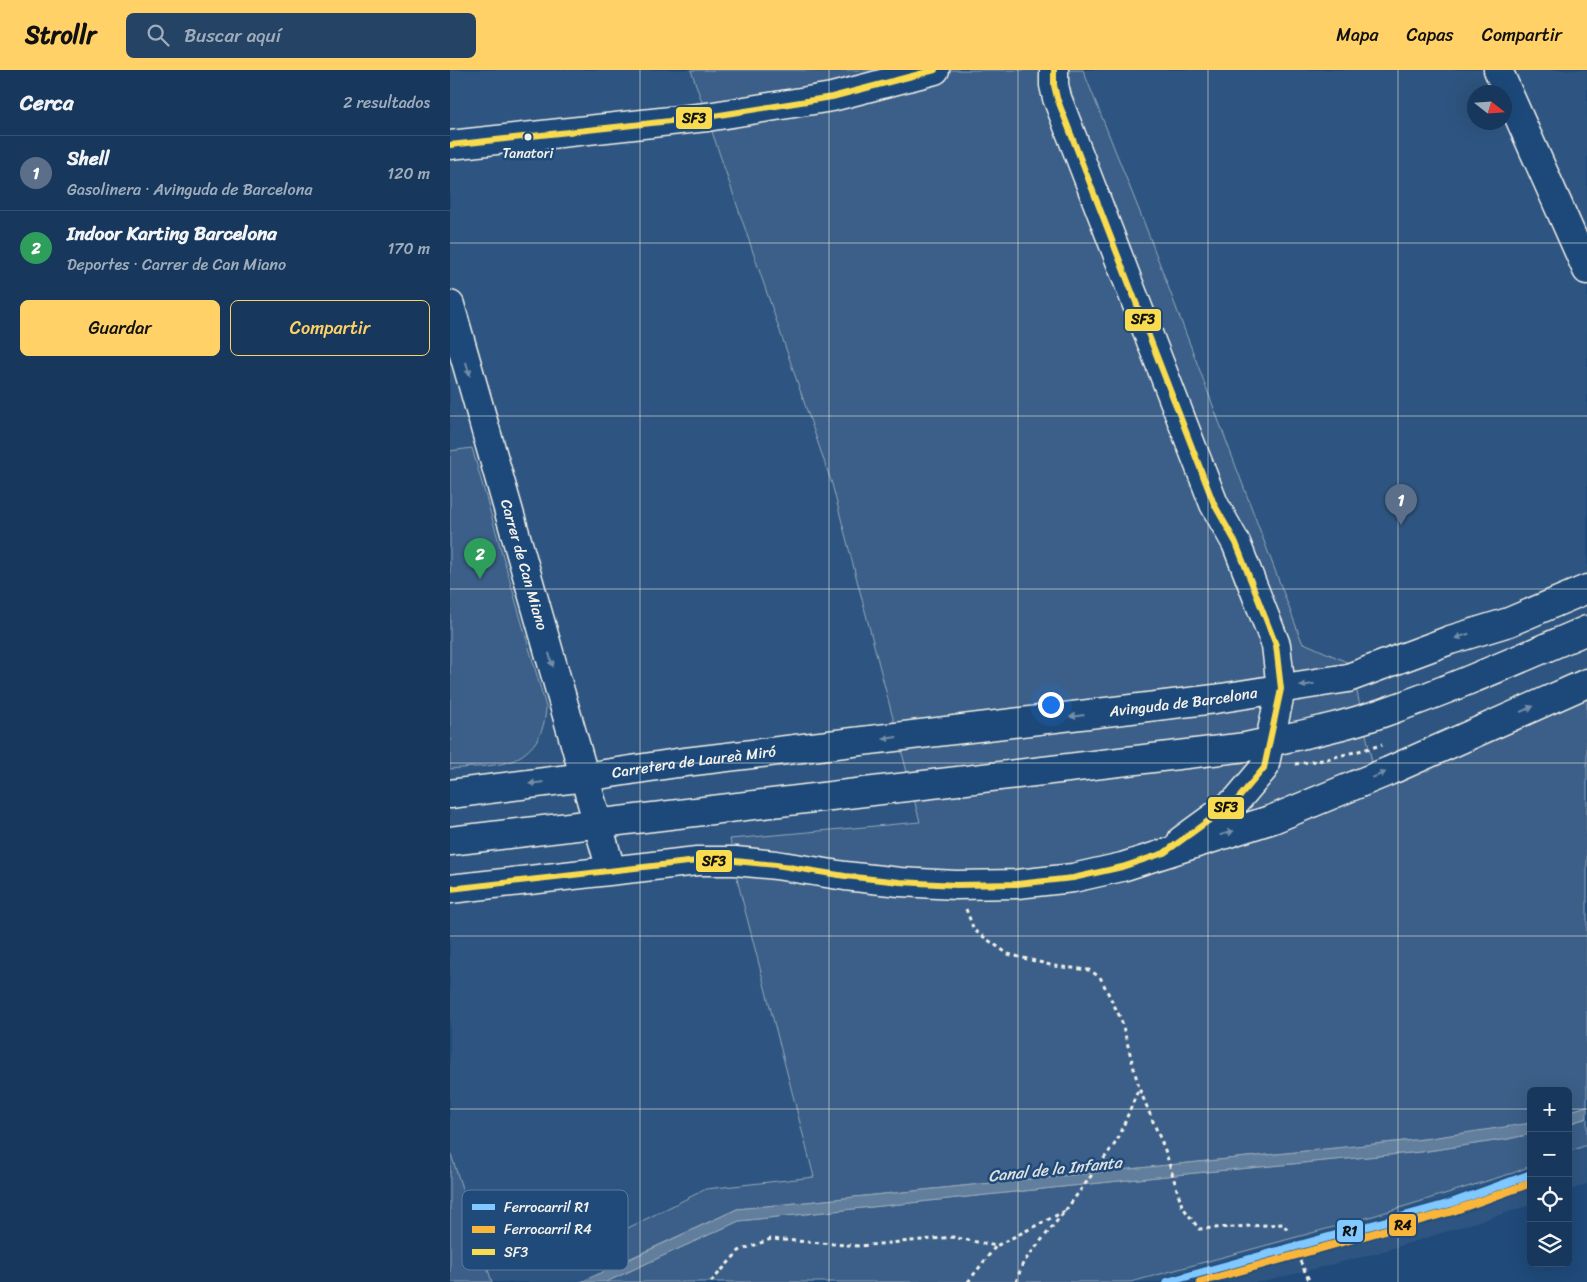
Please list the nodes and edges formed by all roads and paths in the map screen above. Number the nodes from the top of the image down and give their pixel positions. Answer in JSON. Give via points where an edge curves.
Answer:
{"nodes":[{"id":1,"x":935,"y":70,"type":"edge"},
{"id":2,"x":1054,"y":70,"type":"edge"},
{"id":3,"x":1498,"y":70,"type":"edge"},
{"id":4,"x":450,"y":145,"type":"edge"},
{"id":5,"x":1587,"y":270,"type":"edge"},
{"id":6,"x":450,"y":305,"type":"edge"},
{"id":7,"x":1587,"y":589,"type":"edge"},
{"id":8,"x":1587,"y":608,"type":"edge"},
{"id":9,"x":1508,"y":622,"type":"junction"},
{"id":10,"x":1587,"y":630,"type":"edge"},
{"id":11,"x":1587,"y":683,"type":"edge"},
{"id":12,"x":1281,"y":689,"type":"junction"},
{"id":13,"x":938,"y":732,"type":"joint"},
{"id":14,"x":1270,"y":741,"type":"junction"},
{"id":15,"x":585,"y":777,"type":"junction"},
{"id":16,"x":450,"y":794,"type":"edge"},
{"id":17,"x":598,"y":824,"type":"junction"},
{"id":18,"x":450,"y":841,"type":"edge"},
{"id":19,"x":1164,"y":853,"type":"junction"},
{"id":20,"x":611,"y":870,"type":"junction"},
{"id":21,"x":956,"y":885,"type":"junction"},
{"id":22,"x":450,"y":889,"type":"edge"},
{"id":23,"x":1139,"y":1088,"type":"junction"},
{"id":24,"x":1065,"y":1211,"type":"junction"},
{"id":25,"x":1288,"y":1232,"type":"dead end"},
{"id":26,"x":996,"y":1246,"type":"junction"},
{"id":27,"x":1300,"y":1261,"type":"dead end"},
{"id":28,"x":711,"y":1282,"type":"edge"},
{"id":29,"x":968,"y":1282,"type":"edge"},
{"id":30,"x":1016,"y":1282,"type":"edge"},
{"id":31,"x":1310,"y":1282,"type":"edge"}],
"edges":[{"from":1,"to":4,"type":"street","via":[[832,97],[707,117]]},
{"from":2,"to":12,"type":"street","via":[[1057,98],[1214,504],[1236,543],[1276,645]]},
{"from":3,"to":5,"type":"street"},
{"from":6,"to":15,"type":"street","name":"Carrer de Can Miano","one_way":true},
{"from":7,"to":9,"type":"street","name":"Avinguda de Barcelona"},
{"from":8,"to":9,"type":"street","name":"Avinguda de Barcelona"},
{"from":9,"to":12,"type":"street","name":"Avinguda de Barcelona","one_way":true,"via":[[1348,678]]},
{"from":10,"to":14,"type":"street","via":[[1382,714]]},
{"from":19,"to":11,"type":"street","one_way":true,"via":[[1273,819]]},
{"from":12,"to":13,"type":"street","name":"Avinguda de Barcelona","one_way":true,"via":[[1215,700]]},
{"from":12,"to":14,"type":"street"},
{"from":13,"to":15,"type":"street","name":"Carretera de Laureà Miró","one_way":true},
{"from":14,"to":17,"type":"street"},
{"from":14,"to":19,"type":"street","via":[[1264,768],[1237,800]]},
{"from":15,"to":16,"type":"street","name":"Carretera de Laureà Miró","one_way":true},
{"from":15,"to":17,"type":"street","name":"Carrer de Can Miano"},
{"from":17,"to":18,"type":"street"},
{"from":17,"to":20,"type":"street"},
{"from":19,"to":21,"type":"street","via":[[1073,878]]},
{"from":20,"to":21,"type":"street","via":[[697,861],[736,861],[845,876]]},
{"from":20,"to":22,"type":"street"},
{"from":21,"to":23,"type":"path","via":[[974,930],[1008,954],[1054,966],[1089,970],[1100,976],[1121,1019]]},
{"from":23,"to":24,"type":"path","via":[[1117,1141]]},
{"from":23,"to":25,"type":"path","via":[[1167,1156],[1182,1206],[1199,1229],[1284,1224]]},
{"from":24,"to":26,"type":"path"},
{"from":24,"to":30,"type":"path","via":[[1023,1263]]},
{"from":26,"to":28,"type":"path","via":[[952,1237],[859,1246],[771,1239],[739,1252]]},
{"from":26,"to":29,"type":"path"},
{"from":27,"to":31,"type":"path"}]}
